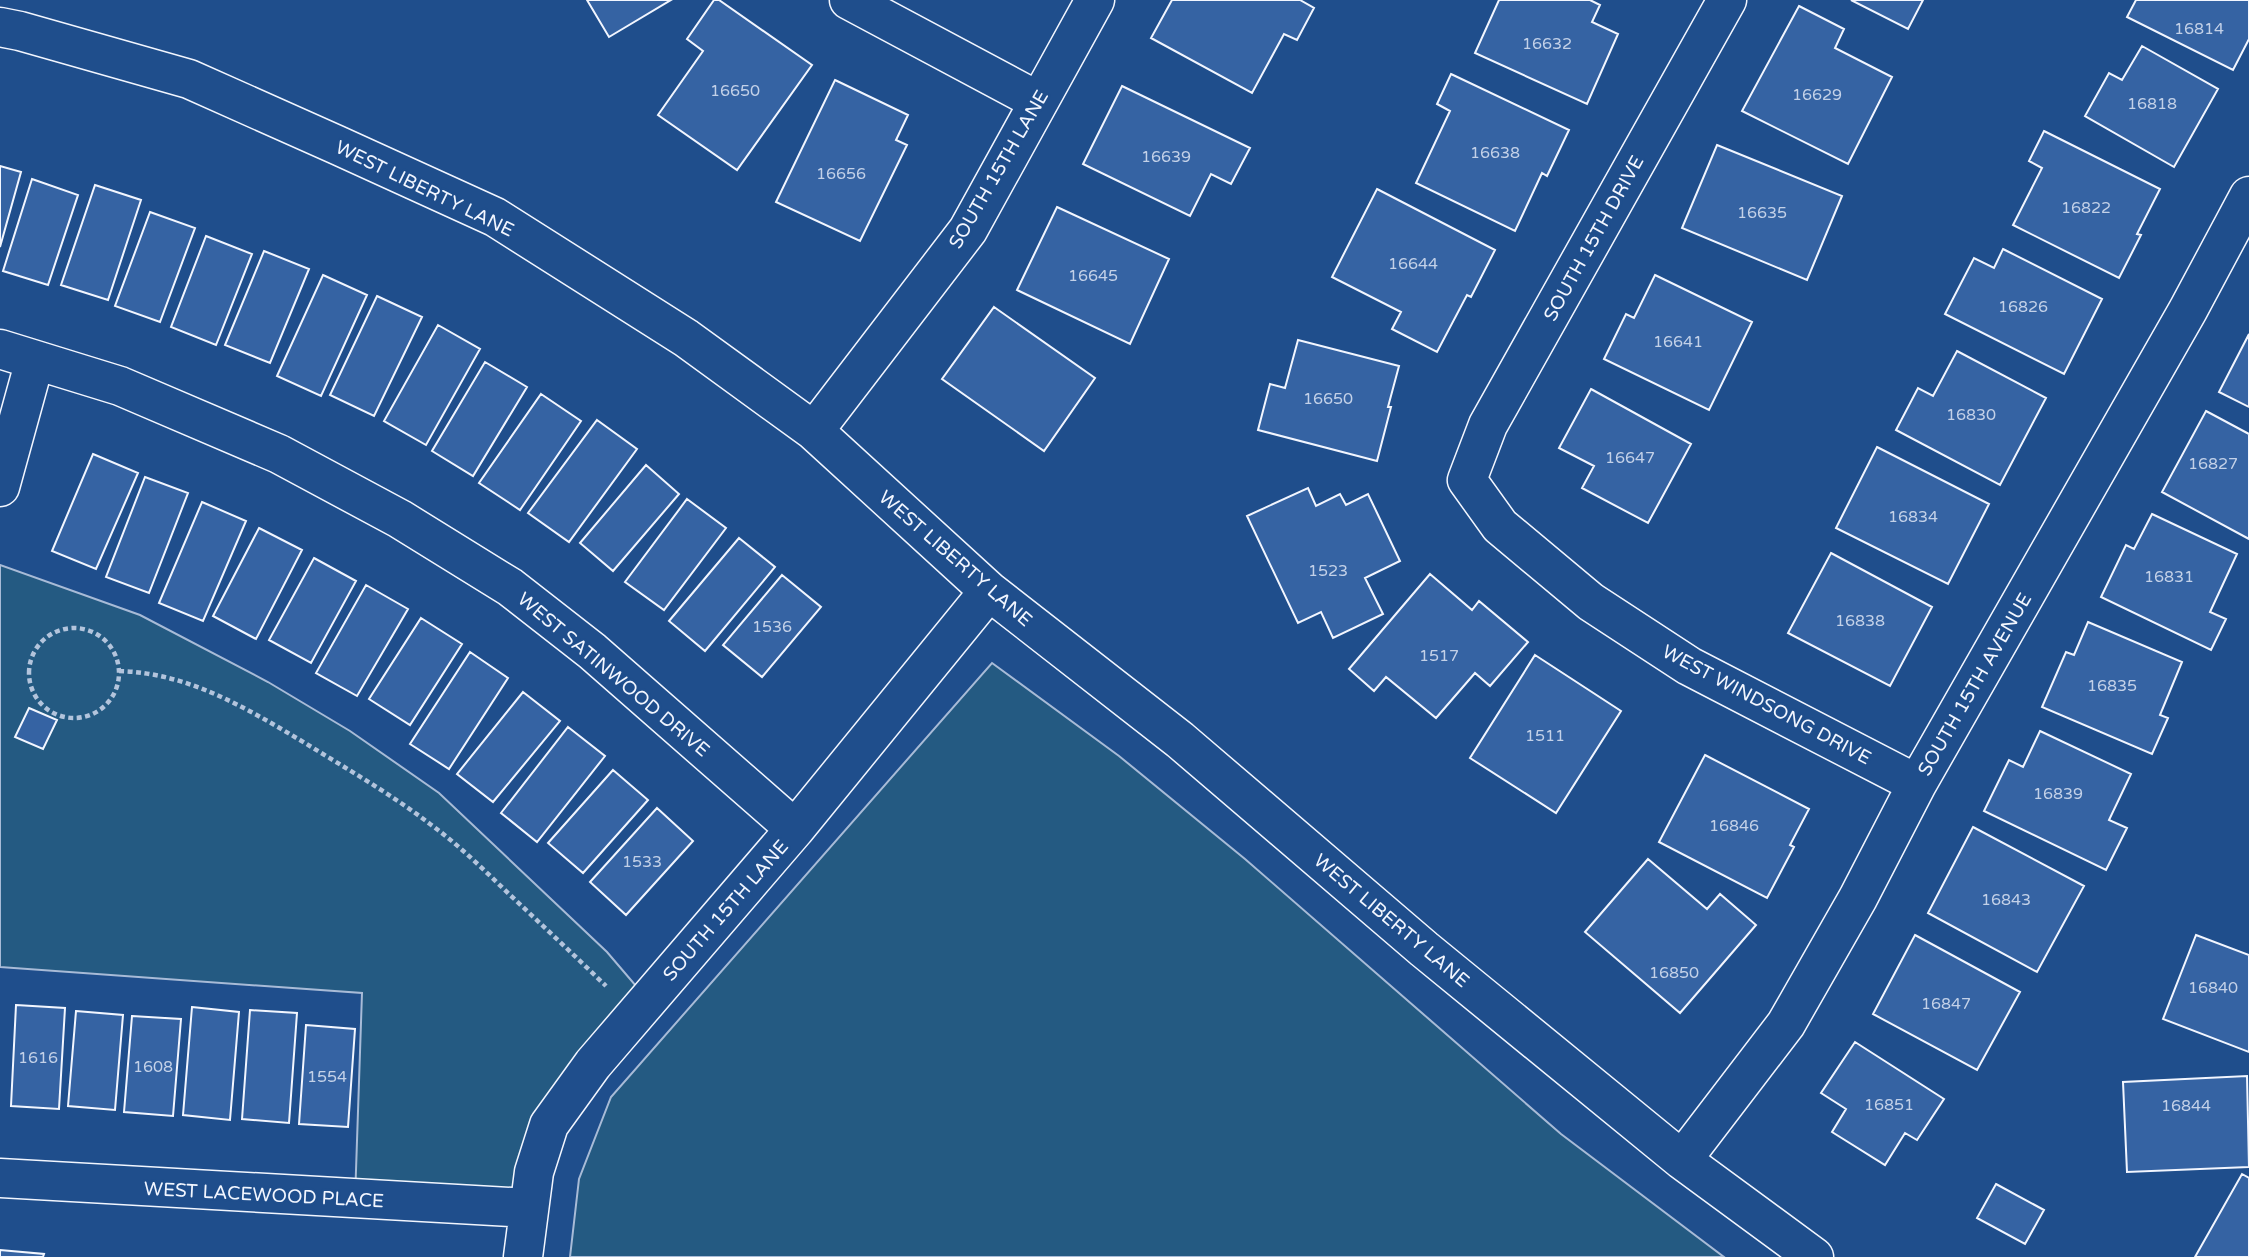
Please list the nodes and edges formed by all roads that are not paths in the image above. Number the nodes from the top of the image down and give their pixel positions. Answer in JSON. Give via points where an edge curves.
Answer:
{"nodes":[{"id":1,"x":849,"y":0,"type":"edge"},
{"id":2,"x":1095,"y":0,"type":"edge"},
{"id":3,"x":1727,"y":0,"type":"edge"},
{"id":4,"x":0,"y":27,"type":"edge"},
{"id":5,"x":1038,"y":101,"type":"junction"},
{"id":6,"x":2249,"y":196,"type":"edge"},
{"id":7,"x":17,"y":355,"type":"edge"},
{"id":8,"x":814,"y":431,"type":"junction"},
{"id":9,"x":1467,"y":480,"type":"joint"},
{"id":10,"x":0,"y":487,"type":"edge"},
{"id":11,"x":989,"y":591,"type":"junction"},
{"id":12,"x":1916,"y":784,"type":"junction"},
{"id":13,"x":795,"y":829,"type":"junction"},
{"id":14,"x":1682,"y":1160,"type":"junction"},
{"id":15,"x":0,"y":1178,"type":"edge"},
{"id":16,"x":529,"y":1209,"type":"junction"},
{"id":17,"x":523,"y":1257,"type":"edge"},
{"id":18,"x":1814,"y":1257,"type":"edge"}],
"edges":[{"from":1,"to":5,"type":"street"},
{"from":2,"to":5,"type":"street","name":"SOUTH 15TH LANE"},
{"from":3,"to":9,"type":"street","name":"SOUTH 15TH DRIVE","via":[[1488,425]]},
{"from":4,"to":8,"type":"street","name":"WEST LIBERTY LANE","via":[[189,79],[495,218],[686,338]]},
{"from":5,"to":8,"type":"street","name":"SOUTH 15TH LANE","via":[[968,230]]},
{"from":6,"to":12,"type":"street","name":"SOUTH 15TH AVENUE"},
{"from":7,"to":10,"type":"street"},
{"from":7,"to":13,"type":"street","name":"WEST SATINWOOD DRIVE","via":[[120,386],[278,454],[400,519],[510,587],[592,651]]},
{"from":8,"to":11,"type":"street","name":"WEST LIBERTY LANE"},
{"from":9,"to":12,"type":"street","name":"WEST WINDSONG DRIVE","via":[[1500,526],[1591,602],[1689,666]]},
{"from":11,"to":13,"type":"street","name":"SOUTH 15TH LANE"},
{"from":11,"to":14,"type":"street","name":"WEST LIBERTY LANE","via":[[1180,740],[1424,949]]},
{"from":12,"to":14,"type":"street","name":"SOUTH 15TH AVENUE","via":[[1786,1024]]},
{"from":13,"to":16,"type":"street","name":"SOUTH 15TH LANE","via":[[593,1064],[549,1125],[534,1172]]},
{"from":14,"to":18,"type":"street","name":"WEST LIBERTY LANE"},
{"from":15,"to":16,"type":"street","name":"WEST LACEWOOD PLACE"},
{"from":16,"to":17,"type":"street","name":"SOUTH 15TH LANE"}]}
